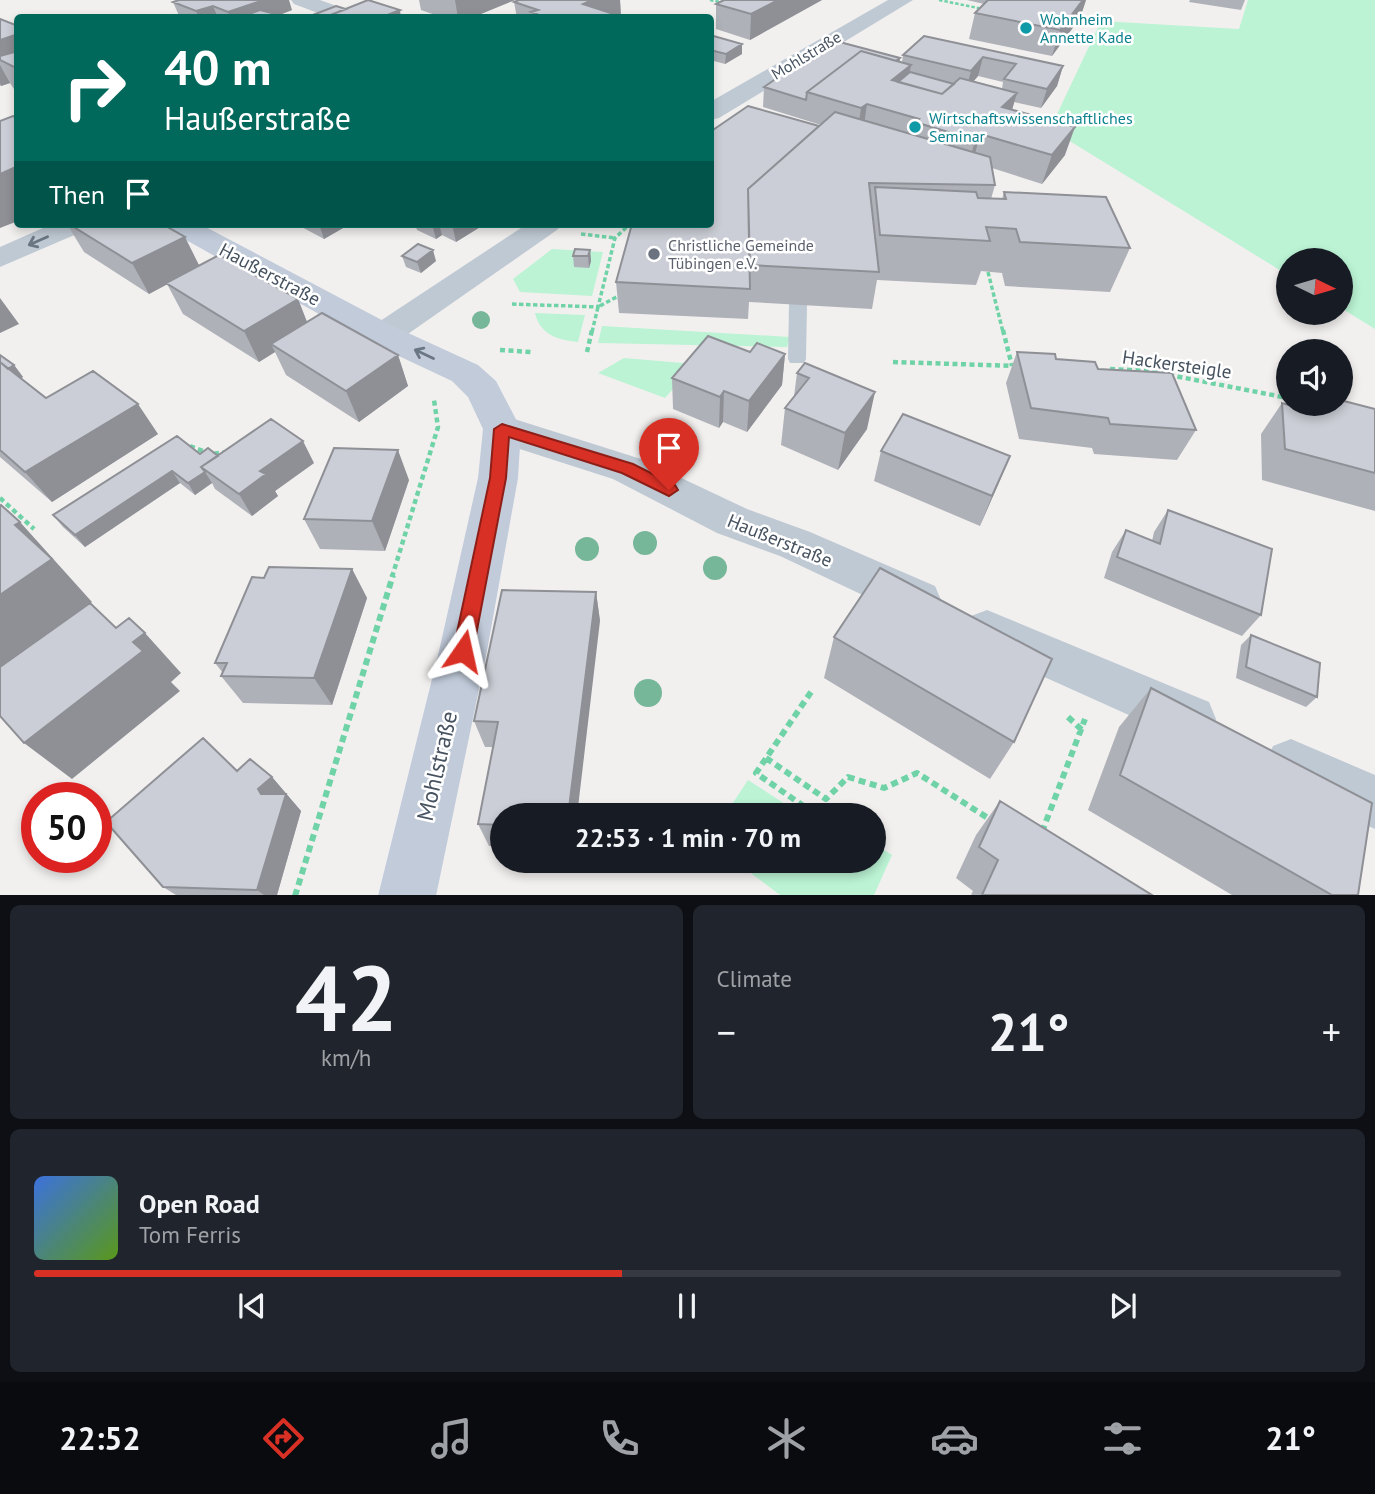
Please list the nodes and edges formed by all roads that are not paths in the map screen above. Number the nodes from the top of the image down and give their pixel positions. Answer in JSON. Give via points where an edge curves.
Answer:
{"nodes":[{"id":1,"x":301,"y":0,"type":"edge"},
{"id":2,"x":903,"y":0,"type":"edge"},
{"id":3,"x":341,"y":14,"type":"edge"},
{"id":4,"x":714,"y":111,"type":"edge"},
{"id":5,"x":67,"y":228,"type":"edge"},
{"id":6,"x":185,"y":228,"type":"edge"},
{"id":7,"x":541,"y":228,"type":"edge"},
{"id":8,"x":0,"y":258,"type":"edge"},
{"id":9,"x":798,"y":304,"type":"edge"},
{"id":10,"x":383,"y":335,"type":"junction"},
{"id":11,"x":797,"y":359,"type":"dead end"},
{"id":12,"x":502,"y":429,"type":"junction"},
{"id":13,"x":1375,"y":802,"type":"edge"},
{"id":14,"x":407,"y":895,"type":"edge"}],
"edges":[{"from":1,"to":3,"type":"street"},
{"from":2,"to":4,"type":"street","name":"Mohlstraße"},
{"from":5,"to":8,"type":"street","one_way":true},
{"from":6,"to":10,"type":"main road","name":"Haußerstraße"},
{"from":7,"to":10,"type":"street"},
{"from":9,"to":11,"type":"lane"},
{"from":12,"to":10,"type":"main road","name":"Haußerstraße","one_way":true,"via":[[483,390],[466,373]]},
{"from":12,"to":13,"type":"street","name":"Haußerstraße","via":[[627,469],[732,521],[795,544]]},
{"from":12,"to":14,"type":"main road","name":"Mohlstraße","via":[[498,478],[463,651]]}]}
